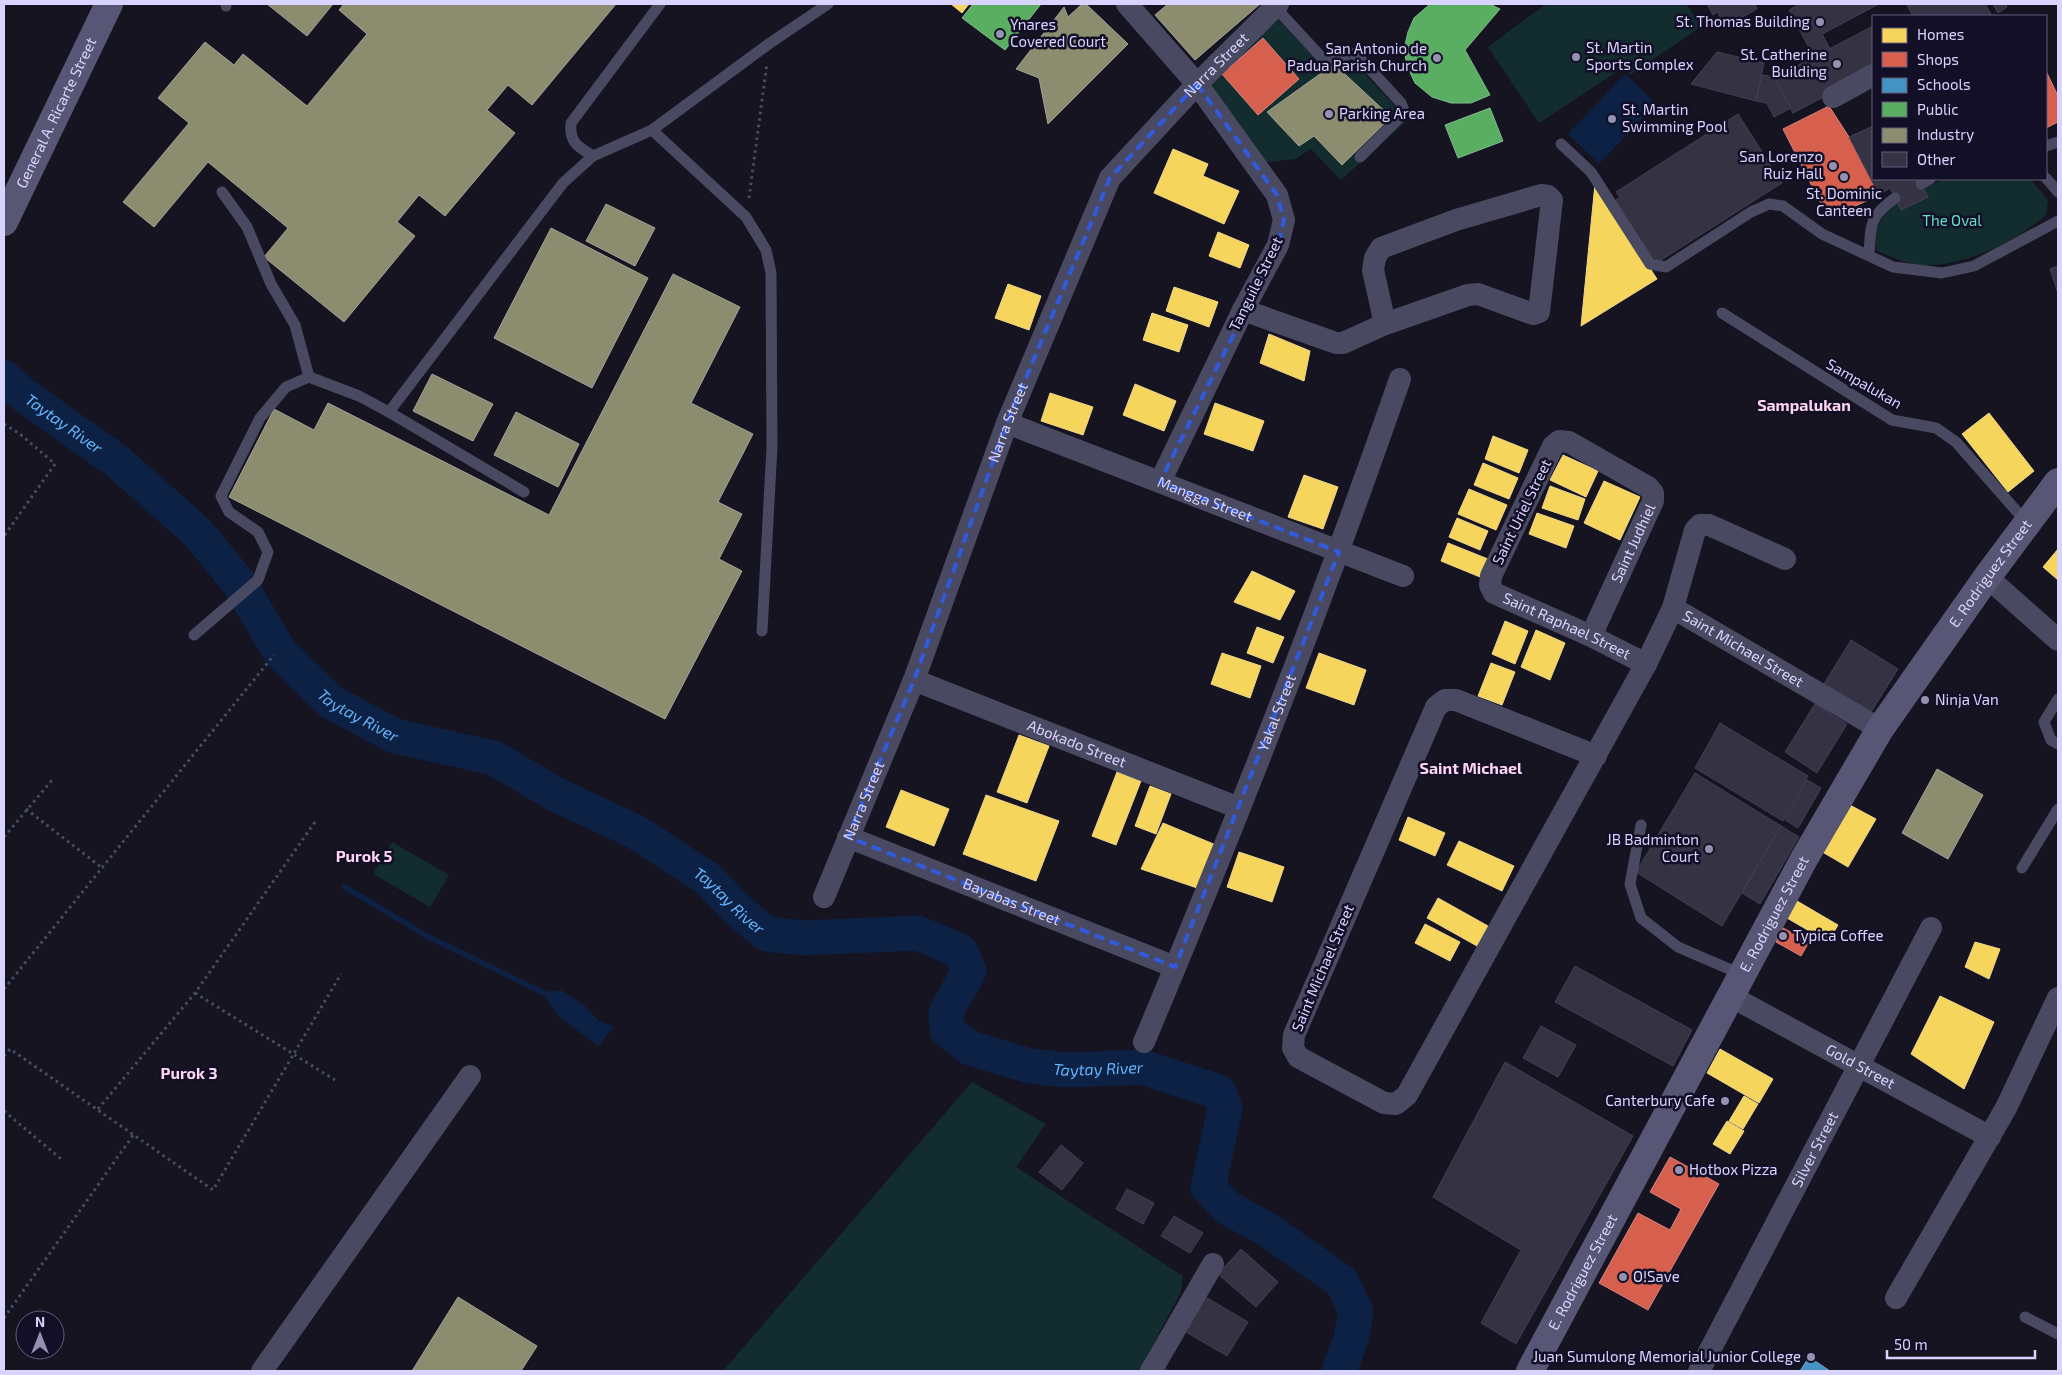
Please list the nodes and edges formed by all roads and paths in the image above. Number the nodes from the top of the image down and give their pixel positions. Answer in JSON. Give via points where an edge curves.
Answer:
{"nodes":[{"id":1,"x":110,"y":4,"type":"edge"},
{"id":2,"x":660,"y":4,"type":"edge"},
{"id":3,"x":828,"y":4,"type":"edge"},
{"id":4,"x":1127,"y":4,"type":"edge"},
{"id":5,"x":1277,"y":5,"type":"edge"},
{"id":6,"x":770,"y":43,"type":"junction"},
{"id":7,"x":1872,"y":76,"type":"edge"},
{"id":8,"x":1197,"y":84,"type":"junction"},
{"id":9,"x":1832,"y":97,"type":"dead end"},
{"id":10,"x":652,"y":130,"type":"junction"},
{"id":11,"x":1561,"y":144,"type":"dead end"},
{"id":12,"x":592,"y":156,"type":"junction"},
{"id":13,"x":1360,"y":157,"type":"dead end"},
{"id":14,"x":2047,"y":179,"type":"edge"},
{"id":15,"x":222,"y":192,"type":"dead end"},
{"id":16,"x":2058,"y":192,"type":"edge"},
{"id":17,"x":1895,"y":198,"type":"dead end"},
{"id":18,"x":746,"y":217,"type":"junction"},
{"id":19,"x":2058,"y":221,"type":"edge"},
{"id":20,"x":4,"y":222,"type":"edge"},
{"id":21,"x":1869,"y":255,"type":"junction"},
{"id":22,"x":1243,"y":310,"type":"junction"},
{"id":23,"x":1722,"y":313,"type":"dead end"},
{"id":24,"x":1385,"y":324,"type":"junction"},
{"id":25,"x":309,"y":377,"type":"junction"},
{"id":26,"x":1400,"y":379,"type":"dead end"},
{"id":27,"x":389,"y":412,"type":"junction"},
{"id":28,"x":1007,"y":423,"type":"junction"},
{"id":29,"x":4,"y":424,"type":"edge"},
{"id":30,"x":1559,"y":441,"type":"joint"},
{"id":31,"x":1160,"y":482,"type":"junction"},
{"id":32,"x":2058,"y":482,"type":"edge"},
{"id":33,"x":524,"y":492,"type":"dead end"},
{"id":34,"x":2027,"y":523,"type":"junction"},
{"id":35,"x":4,"y":536,"type":"edge"},
{"id":36,"x":1339,"y":552,"type":"junction"},
{"id":37,"x":1785,"y":559,"type":"dead end"},
{"id":38,"x":1403,"y":576,"type":"dead end"},
{"id":39,"x":1987,"y":577,"type":"junction"},
{"id":40,"x":1490,"y":585,"type":"joint"},
{"id":41,"x":1673,"y":608,"type":"junction"},
{"id":42,"x":762,"y":631,"type":"dead end"},
{"id":43,"x":194,"y":635,"type":"dead end"},
{"id":44,"x":1591,"y":636,"type":"junction"},
{"id":45,"x":2058,"y":640,"type":"edge"},
{"id":46,"x":274,"y":655,"type":"dead end"},
{"id":47,"x":1646,"y":664,"type":"junction"},
{"id":48,"x":914,"y":680,"type":"junction"},
{"id":49,"x":2058,"y":699,"type":"edge"},
{"id":50,"x":1880,"y":729,"type":"junction"},
{"id":51,"x":2058,"y":744,"type":"edge"},
{"id":52,"x":1596,"y":756,"type":"junction"},
{"id":53,"x":53,"y":779,"type":"dead end"},
{"id":54,"x":1239,"y":808,"type":"junction"},
{"id":55,"x":26,"y":809,"type":"junction"},
{"id":56,"x":2058,"y":809,"type":"edge"},
{"id":57,"x":315,"y":822,"type":"dead end"},
{"id":58,"x":1641,"y":825,"type":"dead end"},
{"id":59,"x":4,"y":837,"type":"edge"},
{"id":60,"x":848,"y":837,"type":"junction"},
{"id":61,"x":101,"y":867,"type":"junction"},
{"id":62,"x":2022,"y":868,"type":"dead end"},
{"id":63,"x":824,"y":897,"type":"dead end"},
{"id":64,"x":1931,"y":928,"type":"dead end"},
{"id":65,"x":1176,"y":967,"type":"junction"},
{"id":66,"x":341,"y":974,"type":"dead end"},
{"id":67,"x":1738,"y":986,"type":"junction"},
{"id":68,"x":4,"y":989,"type":"edge"},
{"id":69,"x":195,"y":993,"type":"junction"},
{"id":70,"x":2058,"y":998,"type":"edge"},
{"id":71,"x":1144,"y":1042,"type":"dead end"},
{"id":72,"x":292,"y":1053,"type":"junction"},
{"id":73,"x":4,"y":1056,"type":"edge"},
{"id":74,"x":1860,"y":1065,"type":"junction"},
{"id":75,"x":470,"y":1076,"type":"dead end"},
{"id":76,"x":335,"y":1080,"type":"dead end"},
{"id":77,"x":98,"y":1109,"type":"junction"},
{"id":78,"x":4,"y":1112,"type":"edge"},
{"id":79,"x":134,"y":1134,"type":"junction"},
{"id":80,"x":1990,"y":1137,"type":"junction"},
{"id":81,"x":61,"y":1159,"type":"dead end"},
{"id":82,"x":1213,"y":1264,"type":"dead end"},
{"id":83,"x":1896,"y":1298,"type":"dead end"},
{"id":84,"x":2025,"y":1317,"type":"dead end"},
{"id":85,"x":4,"y":1318,"type":"edge"},
{"id":86,"x":2058,"y":1334,"type":"edge"},
{"id":87,"x":262,"y":1371,"type":"edge"},
{"id":88,"x":1152,"y":1371,"type":"edge"},
{"id":89,"x":1530,"y":1371,"type":"edge"},
{"id":90,"x":1699,"y":1371,"type":"edge"}],
"edges":[{"from":1,"to":20,"type":"street","name":"General A. Ricarte Street"},
{"from":2,"to":12,"type":"lane","via":[[571,124],[570,134],[575,145]]},
{"from":3,"to":6,"type":"lane"},
{"from":4,"to":8,"type":"street","name":"Tanguile Street"},
{"from":5,"to":8,"type":"street","name":"Narra Street"},
{"from":5,"to":13,"type":"lane","via":[[1325,61],[1352,53],[1358,56],[1401,103],[1404,111],[1399,118]]},
{"from":6,"to":10,"type":"lane"},
{"from":6,"to":18,"type":"path"},
{"from":7,"to":9,"type":"street"},
{"from":8,"to":22,"type":"street","name":"Tanguile Street","via":[[1277,195],[1284,220],[1278,245]]},
{"from":8,"to":28,"type":"street","name":"Narra Street","via":[[1110,178]]},
{"from":10,"to":12,"type":"lane"},
{"from":10,"to":18,"type":"lane"},
{"from":11,"to":21,"type":"lane","via":[[1591,172],[1650,264],[1666,267],[1751,212],[1769,204],[1784,206],[1822,234]]},
{"from":12,"to":27,"type":"lane","via":[[563,183]]},
{"from":14,"to":16,"type":"lane"},
{"from":15,"to":25,"type":"lane","via":[[248,227],[271,284],[294,325]]},
{"from":17,"to":21,"type":"lane","via":[[1878,210],[1871,227]]},
{"from":18,"to":42,"type":"lane","via":[[766,250],[771,273],[772,447]]},
{"from":19,"to":21,"type":"lane","via":[[1974,266],[1942,273],[1893,267]]},
{"from":22,"to":24,"type":"street","via":[[1336,343],[1343,343]]},
{"from":22,"to":31,"type":"street","name":"Tanguile Street"},
{"from":23,"to":34,"type":"lane","name":"Sampalukan","via":[[1892,420],[1936,428],[1956,442]]},
{"from":24,"to":24,"type":"street","via":[[1478,294],[1533,314],[1539,312],[1552,200],[1548,196],[1531,198],[1456,220],[1381,248],[1372,270]]},
{"from":25,"to":27,"type":"lane","via":[[359,396]]},
{"from":25,"to":43,"type":"lane","via":[[286,387],[260,418],[221,496],[229,512],[258,532],[268,552],[258,580]]},
{"from":26,"to":36,"type":"street","name":"Yakal Street"},
{"from":27,"to":33,"type":"lane"},
{"from":28,"to":31,"type":"street","name":"Mangga Street"},
{"from":28,"to":48,"type":"street","name":"Narra Street"},
{"from":29,"to":35,"type":"path","via":[[55,464]]},
{"from":30,"to":40,"type":"street","name":"Saint Uriel Street","via":[[1553,446]]},
{"from":30,"to":44,"type":"street","name":"Saint Judhiel","via":[[1569,442],[1648,487],[1653,493],[1653,501]]},
{"from":31,"to":36,"type":"street","name":"Mangga Street"},
{"from":32,"to":34,"type":"street","name":"E. Rodriguez Street"},
{"from":34,"to":39,"type":"street","name":"E. Rodriguez Street"},
{"from":36,"to":38,"type":"street","name":"Mangga Street"},
{"from":36,"to":54,"type":"street","name":"Yakal Street"},
{"from":37,"to":41,"type":"street","via":[[1709,524],[1700,525],[1695,530]]},
{"from":39,"to":45,"type":"street"},
{"from":39,"to":50,"type":"street","name":"E. Rodriguez Street"},
{"from":40,"to":44,"type":"street","name":"Saint Raphael Street","via":[[1494,592]]},
{"from":41,"to":47,"type":"street","name":"Saint Michael Street"},
{"from":41,"to":50,"type":"street","name":"Saint Michael Street"},
{"from":44,"to":47,"type":"street","name":"Saint Raphael Street"},
{"from":46,"to":61,"type":"path"},
{"from":47,"to":52,"type":"street","name":"Saint Michael Street"},
{"from":48,"to":54,"type":"street","name":"Abokado Street"},
{"from":48,"to":60,"type":"street","name":"Narra Street"},
{"from":49,"to":51,"type":"lane","via":[[2044,722],[2051,740]]},
{"from":50,"to":67,"type":"street","name":"E. Rodriguez Street","via":[[1804,859]]},
{"from":52,"to":52,"type":"street","name":"Saint Michael Street","via":[[1407,1095],[1396,1104],[1384,1103],[1298,1057],[1293,1048],[1294,1035],[1436,707],[1445,700],[1456,700]]},
{"from":53,"to":55,"type":"path"},
{"from":54,"to":65,"type":"street","name":"Yakal Street"},
{"from":55,"to":59,"type":"path"},
{"from":55,"to":61,"type":"path"},
{"from":56,"to":62,"type":"lane"},
{"from":57,"to":69,"type":"path"},
{"from":58,"to":67,"type":"lane","via":[[1630,884],[1641,918]]},
{"from":60,"to":63,"type":"street","name":"Narra Street"},
{"from":60,"to":65,"type":"street","name":"Bayabas Street"},
{"from":61,"to":68,"type":"path"},
{"from":64,"to":74,"type":"street","name":"Silver Street"},
{"from":65,"to":71,"type":"street","name":"Yakal Street"},
{"from":66,"to":72,"type":"path"},
{"from":67,"to":74,"type":"street","name":"Gold Street"},
{"from":67,"to":89,"type":"street","name":"E. Rodriguez Street"},
{"from":69,"to":72,"type":"path"},
{"from":69,"to":77,"type":"path"},
{"from":70,"to":80,"type":"street"},
{"from":72,"to":76,"type":"path"},
{"from":72,"to":79,"type":"path","via":[[213,1190]]},
{"from":73,"to":77,"type":"path","via":[[10,1049]]},
{"from":74,"to":80,"type":"street","name":"Gold Street"},
{"from":74,"to":90,"type":"street","name":"Silver Street"},
{"from":75,"to":87,"type":"street"},
{"from":77,"to":79,"type":"path"},
{"from":78,"to":81,"type":"path"},
{"from":79,"to":85,"type":"path"},
{"from":80,"to":83,"type":"street"},
{"from":82,"to":88,"type":"street"},
{"from":84,"to":86,"type":"lane"}]}
